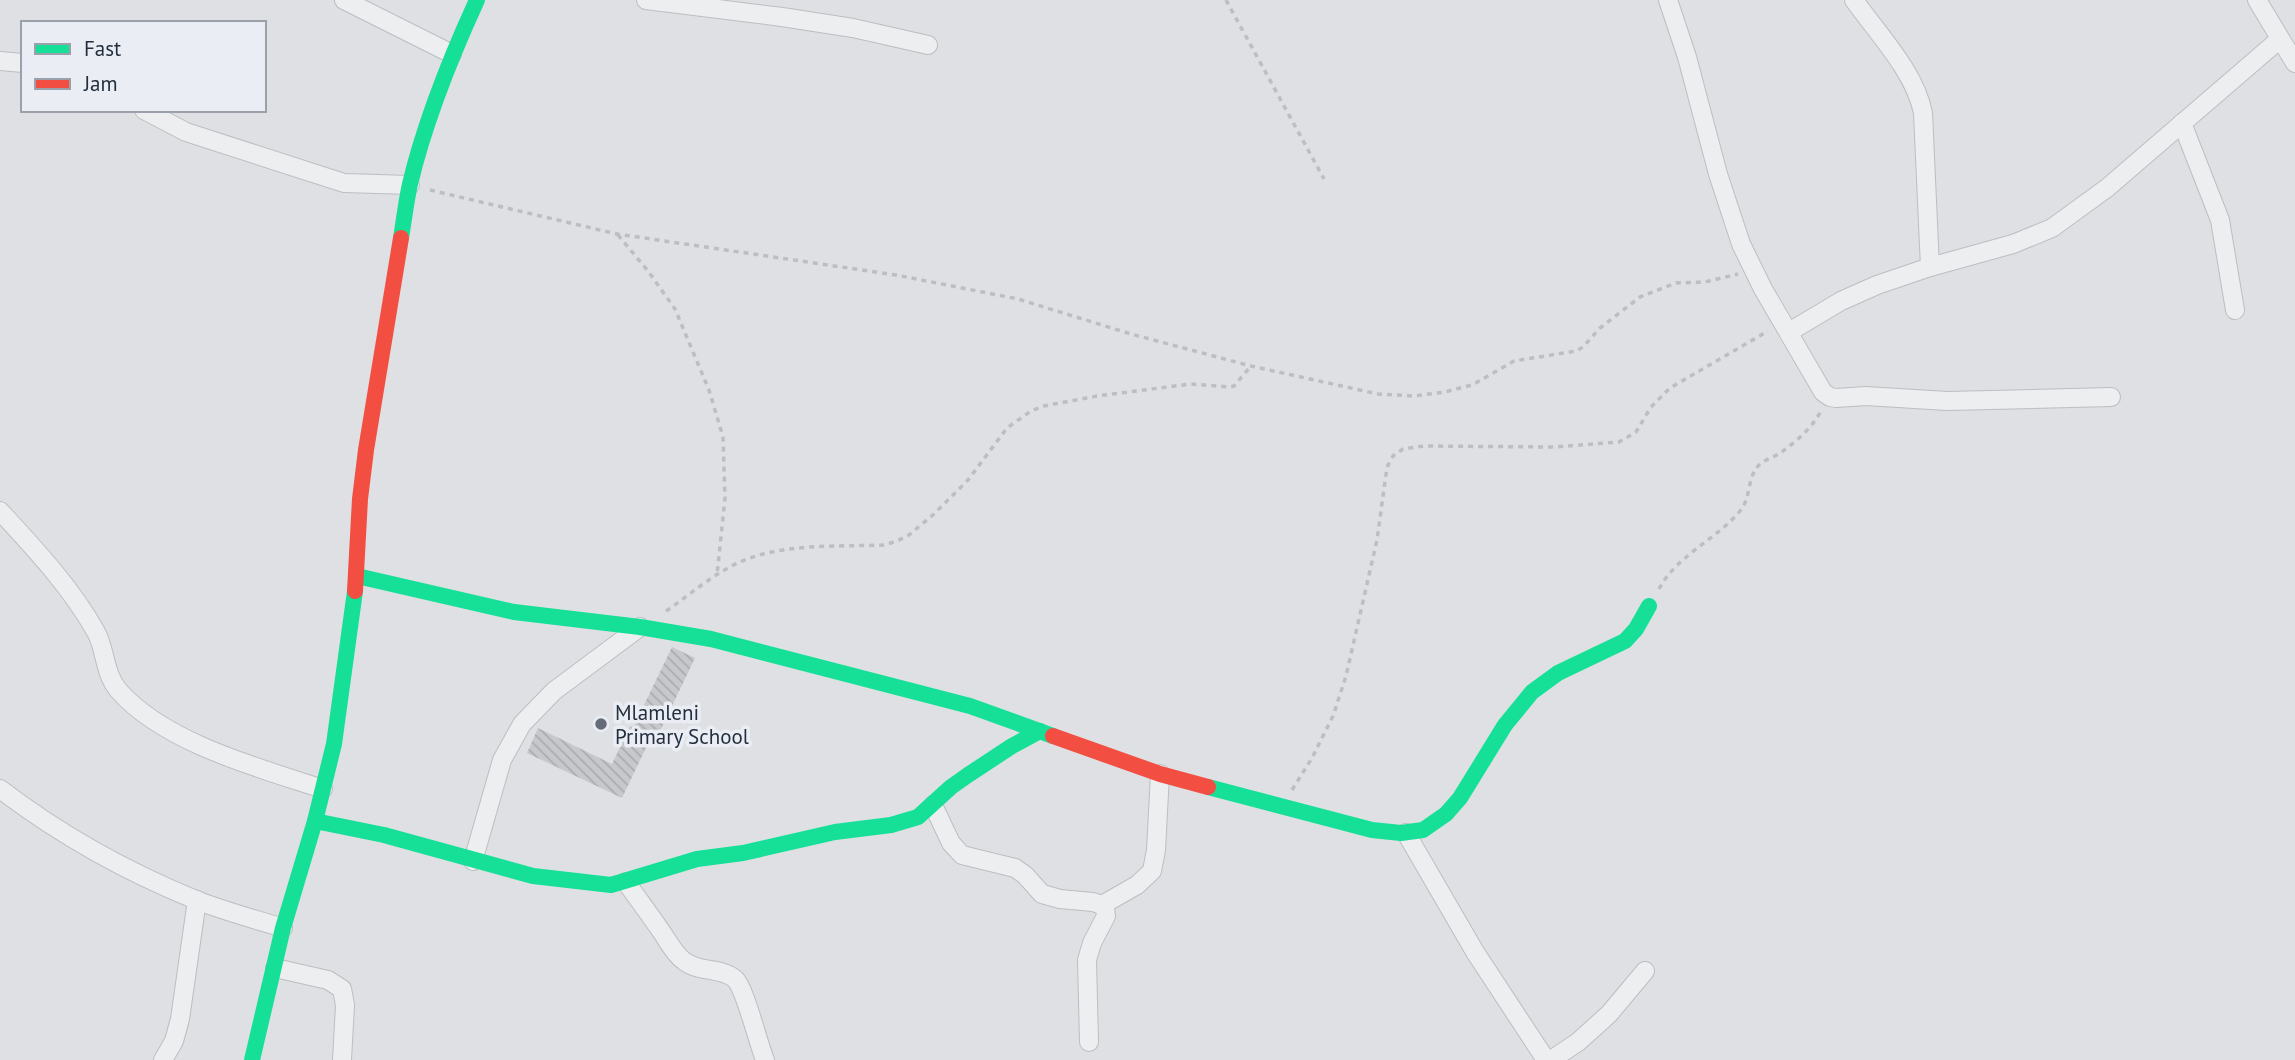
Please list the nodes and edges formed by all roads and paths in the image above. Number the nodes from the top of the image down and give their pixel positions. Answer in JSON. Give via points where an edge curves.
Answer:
{"nodes":[{"id":1,"x":344,"y":0,"type":"edge"},
{"id":2,"x":477,"y":0,"type":"edge"},
{"id":3,"x":646,"y":0,"type":"edge"},
{"id":4,"x":1226,"y":0,"type":"edge"},
{"id":5,"x":1668,"y":0,"type":"edge"},
{"id":6,"x":1854,"y":0,"type":"edge"},
{"id":7,"x":2257,"y":0,"type":"edge"},
{"id":8,"x":2280,"y":39,"type":"junction"},
{"id":9,"x":928,"y":45,"type":"dead end"},
{"id":10,"x":452,"y":54,"type":"junction"},
{"id":11,"x":0,"y":61,"type":"edge"},
{"id":12,"x":21,"y":63,"type":"edge"},
{"id":13,"x":2295,"y":63,"type":"edge"},
{"id":14,"x":148,"y":112,"type":"edge"},
{"id":15,"x":2182,"y":123,"type":"junction"},
{"id":16,"x":1324,"y":179,"type":"dead end"},
{"id":17,"x":410,"y":185,"type":"junction"},
{"id":18,"x":617,"y":234,"type":"junction"},
{"id":19,"x":1752,"y":267,"type":"junction"},
{"id":20,"x":1930,"y":267,"type":"junction"},
{"id":21,"x":2235,"y":310,"type":"dead end"},
{"id":22,"x":1786,"y":327,"type":"junction"},
{"id":23,"x":1251,"y":366,"type":"junction"},
{"id":24,"x":1830,"y":397,"type":"junction"},
{"id":25,"x":2111,"y":397,"type":"dead end"},
{"id":26,"x":0,"y":511,"type":"edge"},
{"id":27,"x":717,"y":575,"type":"junction"},
{"id":28,"x":357,"y":576,"type":"junction"},
{"id":29,"x":1649,"y":606,"type":"joint"},
{"id":30,"x":640,"y":627,"type":"junction"},
{"id":31,"x":1040,"y":731,"type":"junction"},
{"id":32,"x":1160,"y":774,"type":"junction"},
{"id":33,"x":0,"y":789,"type":"edge"},
{"id":34,"x":323,"y":789,"type":"junction"},
{"id":35,"x":933,"y":806,"type":"junction"},
{"id":36,"x":1282,"y":806,"type":"junction"},
{"id":37,"x":315,"y":821,"type":"junction"},
{"id":38,"x":1406,"y":833,"type":"junction"},
{"id":39,"x":472,"y":860,"type":"junction"},
{"id":40,"x":626,"y":883,"type":"junction"},
{"id":41,"x":197,"y":901,"type":"junction"},
{"id":42,"x":1102,"y":905,"type":"junction"},
{"id":43,"x":283,"y":928,"type":"junction"},
{"id":44,"x":275,"y":968,"type":"junction"},
{"id":45,"x":1645,"y":971,"type":"dead end"},
{"id":46,"x":1089,"y":1042,"type":"dead end"},
{"id":47,"x":163,"y":1060,"type":"edge"},
{"id":48,"x":252,"y":1060,"type":"edge"},
{"id":49,"x":342,"y":1060,"type":"edge"},
{"id":50,"x":765,"y":1060,"type":"edge"},
{"id":51,"x":1546,"y":1060,"type":"edge"},
{"id":52,"x":1551,"y":1060,"type":"edge"}],
"edges":[{"from":1,"to":10,"type":"street"},
{"from":2,"to":10,"type":"street"},
{"from":3,"to":9,"type":"street","via":[[853,28]]},
{"from":4,"to":16,"type":"path"},
{"from":5,"to":19,"type":"street","via":[[1734,226]]},
{"from":6,"to":20,"type":"street","via":[[1919,95]]},
{"from":7,"to":8,"type":"street"},
{"from":8,"to":13,"type":"street"},
{"from":8,"to":15,"type":"street"},
{"from":10,"to":17,"type":"street"},
{"from":11,"to":12,"type":"street"},
{"from":14,"to":17,"type":"street","via":[[186,132],[344,183]]},
{"from":15,"to":20,"type":"street","via":[[2052,228]]},
{"from":15,"to":21,"type":"street","via":[[2220,219]]},
{"from":17,"to":18,"type":"path"},
{"from":17,"to":28,"type":"street","via":[[366,450]]},
{"from":18,"to":23,"type":"path","via":[[883,273],[1018,299]]},
{"from":18,"to":27,"type":"path","via":[[675,309],[723,437],[725,498]]},
{"from":19,"to":22,"type":"street"},
{"from":19,"to":23,"type":"path","via":[[1718,280],[1676,283],[1640,297],[1576,351],[1514,361],[1472,385],[1445,392],[1378,394]]},
{"from":20,"to":22,"type":"street","via":[[1877,285]]},
{"from":22,"to":24,"type":"street","via":[[1817,384]]},
{"from":22,"to":36,"type":"path","via":[[1670,388],[1636,432],[1619,442],[1554,447],[1424,446],[1403,449],[1393,456],[1387,467],[1377,540],[1346,676],[1333,716]]},
{"from":23,"to":27,"type":"path","via":[[1230,387],[1191,384],[1044,405],[1007,428],[968,480],[909,535],[884,545],[770,553]]},
{"from":24,"to":25,"type":"street","via":[[1947,401]]},
{"from":24,"to":29,"type":"path","via":[[1806,432],[1753,472],[1742,509],[1676,566]]},
{"from":26,"to":34,"type":"street","via":[[74,599],[96,632],[117,689],[138,708],[211,750]]},
{"from":27,"to":30,"type":"path"},
{"from":28,"to":30,"type":"street","via":[[514,612]]},
{"from":28,"to":34,"type":"street","via":[[334,744]]},
{"from":29,"to":38,"type":"street","via":[[1626,641],[1534,689],[1446,815],[1426,830]]},
{"from":30,"to":31,"type":"street","via":[[710,639],[970,706]]},
{"from":30,"to":39,"type":"street","via":[[554,691],[522,724],[502,760]]},
{"from":31,"to":32,"type":"street"},
{"from":31,"to":35,"type":"street","via":[[968,775]]},
{"from":32,"to":36,"type":"street"},
{"from":32,"to":42,"type":"street","via":[[1152,870],[1137,885]]},
{"from":33,"to":41,"type":"street","via":[[97,852]]},
{"from":34,"to":37,"type":"street"},
{"from":35,"to":40,"type":"street","via":[[918,817],[891,825],[697,859]]},
{"from":35,"to":42,"type":"street","via":[[962,855],[1015,868],[1036,891],[1049,897]]},
{"from":36,"to":38,"type":"street","via":[[1372,830]]},
{"from":37,"to":39,"type":"street"},
{"from":37,"to":43,"type":"street"},
{"from":38,"to":51,"type":"street","via":[[1475,952]]},
{"from":39,"to":40,"type":"street","via":[[533,876],[588,884]]},
{"from":40,"to":50,"type":"street","via":[[684,962],[736,980]]},
{"from":41,"to":43,"type":"street"},
{"from":41,"to":47,"type":"street","via":[[180,1018]]},
{"from":42,"to":46,"type":"street","via":[[1106,916],[1087,960]]},
{"from":43,"to":44,"type":"street"},
{"from":44,"to":48,"type":"street"},
{"from":44,"to":49,"type":"street","via":[[328,980],[342,989]]},
{"from":45,"to":52,"type":"street","via":[[1609,1014]]}]}
